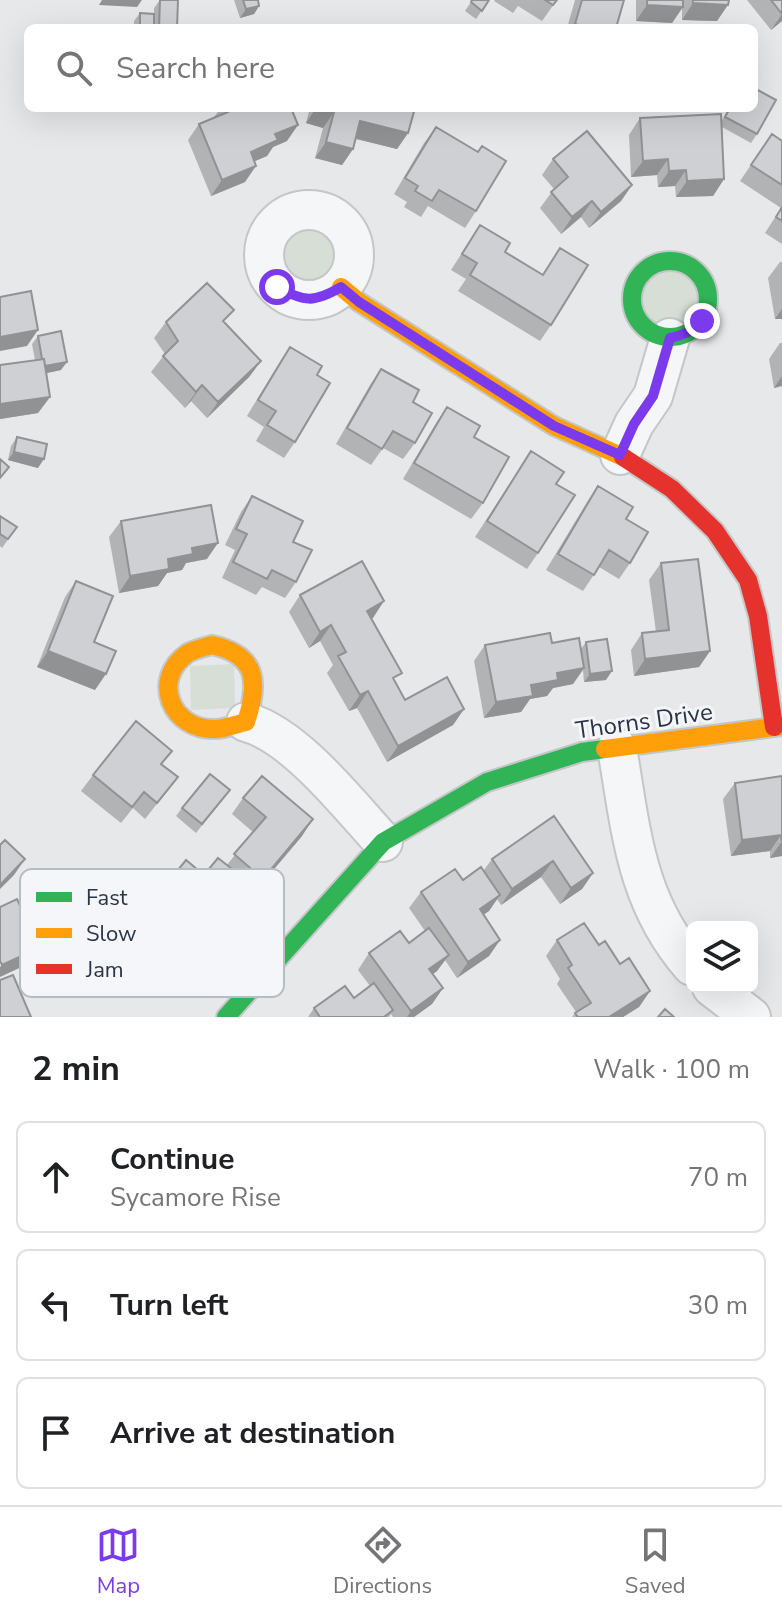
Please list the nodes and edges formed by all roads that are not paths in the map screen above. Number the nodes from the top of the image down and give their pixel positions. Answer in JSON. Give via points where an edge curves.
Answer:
{"nodes":[{"id":1,"x":341,"y":287,"type":"dead end"},
{"id":2,"x":670,"y":338,"type":"junction"},
{"id":3,"x":620,"y":455,"type":"junction"},
{"id":4,"x":246,"y":722,"type":"junction"},
{"id":5,"x":778,"y":726,"type":"edge"},
{"id":6,"x":617,"y":748,"type":"junction"},
{"id":7,"x":383,"y":842,"type":"junction"},
{"id":8,"x":284,"y":952,"type":"edge"},
{"id":9,"x":686,"y":959,"type":"edge"},
{"id":10,"x":720,"y":993,"type":"edge"},
{"id":11,"x":244,"y":997,"type":"edge"},
{"id":12,"x":226,"y":1017,"type":"edge"},
{"id":13,"x":751,"y":1017,"type":"edge"}],
"edges":[{"from":1,"to":3,"type":"street","via":[[554,426]]},
{"from":2,"to":2,"type":"street","via":[[694,329],[707,309],[708,295],[697,271],[671,261],[646,269],[632,292],[636,318],[656,335]]},
{"from":2,"to":3,"type":"street","via":[[653,396]]},
{"from":3,"to":5,"type":"street","via":[[672,489],[715,531],[748,580]]},
{"from":4,"to":4,"type":"street","via":[[211,732],[194,729],[180,718],[170,705],[169,690],[171,671],[180,657],[195,647],[212,645],[229,647],[244,658],[255,689]]},
{"from":4,"to":7,"type":"street","via":[[300,753]]},
{"from":5,"to":6,"type":"street","name":"Thorns Drive"},
{"from":6,"to":7,"type":"street","name":"Thorns Drive","via":[[582,752],[487,782]]},
{"from":6,"to":9,"type":"street","via":[[639,873],[656,914]]},
{"from":7,"to":8,"type":"street","name":"Thorns Drive"},
{"from":10,"to":13,"type":"street"},
{"from":11,"to":12,"type":"street","name":"Thorns Drive"}]}
